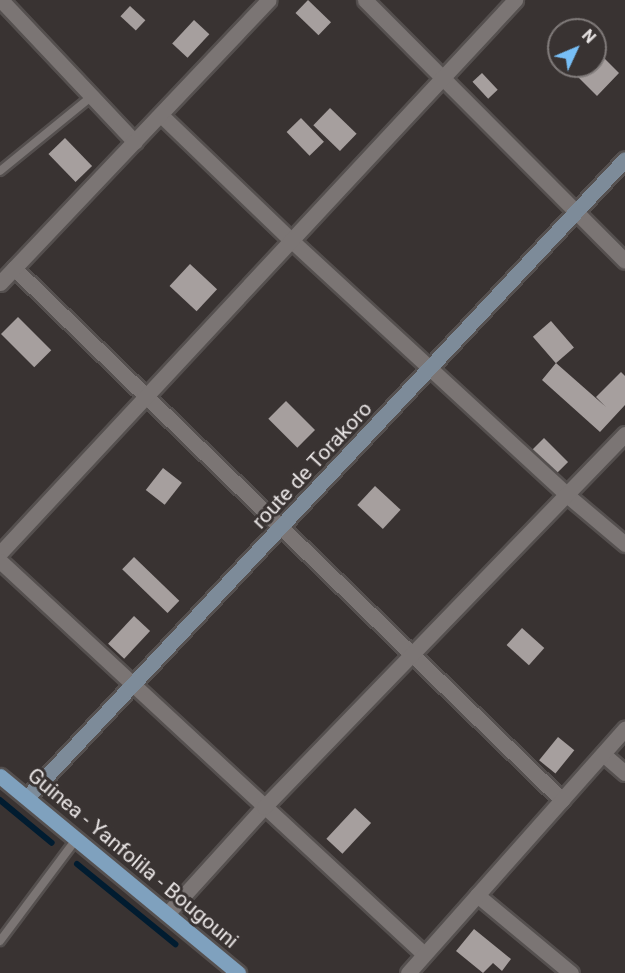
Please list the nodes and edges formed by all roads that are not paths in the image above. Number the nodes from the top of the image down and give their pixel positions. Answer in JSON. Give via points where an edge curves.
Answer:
{"nodes":[{"id":1,"x":1,"y":0,"type":"edge"},
{"id":2,"x":269,"y":0,"type":"edge"},
{"id":3,"x":365,"y":0,"type":"edge"},
{"id":4,"x":515,"y":0,"type":"edge"},
{"id":5,"x":441,"y":78,"type":"junction"},
{"id":6,"x":92,"y":96,"type":"junction"},
{"id":7,"x":161,"y":115,"type":"junction"},
{"id":8,"x":135,"y":142,"type":"junction"},
{"id":9,"x":625,"y":159,"type":"edge"},
{"id":10,"x":0,"y":171,"type":"edge"},
{"id":11,"x":576,"y":213,"type":"junction"},
{"id":12,"x":291,"y":240,"type":"junction"},
{"id":13,"x":625,"y":261,"type":"edge"},
{"id":14,"x":14,"y":268,"type":"junction"},
{"id":15,"x":0,"y":283,"type":"edge"},
{"id":16,"x":430,"y":369,"type":"junction"},
{"id":17,"x":146,"y":395,"type":"junction"},
{"id":18,"x":625,"y":434,"type":"edge"},
{"id":19,"x":567,"y":495,"type":"junction"},
{"id":20,"x":282,"y":527,"type":"junction"},
{"id":21,"x":625,"y":544,"type":"edge"},
{"id":22,"x":0,"y":553,"type":"edge"},
{"id":23,"x":0,"y":561,"type":"edge"},
{"id":24,"x":412,"y":654,"type":"junction"},
{"id":25,"x":133,"y":685,"type":"junction"},
{"id":26,"x":625,"y":729,"type":"edge"},
{"id":27,"x":603,"y":754,"type":"junction"},
{"id":28,"x":625,"y":772,"type":"edge"},
{"id":29,"x":0,"y":776,"type":"edge"},
{"id":30,"x":27,"y":797,"type":"junction"},
{"id":31,"x":562,"y":800,"type":"junction"},
{"id":32,"x":264,"y":807,"type":"junction"},
{"id":33,"x":76,"y":838,"type":"junction"},
{"id":34,"x":477,"y":895,"type":"junction"},
{"id":35,"x":167,"y":914,"type":"junction"},
{"id":36,"x":0,"y":941,"type":"edge"},
{"id":37,"x":424,"y":954,"type":"junction"},
{"id":38,"x":238,"y":973,"type":"edge"},
{"id":39,"x":408,"y":973,"type":"edge"},
{"id":40,"x":571,"y":973,"type":"edge"}],
"edges":[{"from":1,"to":6,"type":"street"},
{"from":2,"to":7,"type":"street"},
{"from":3,"to":5,"type":"street"},
{"from":4,"to":5,"type":"street"},
{"from":5,"to":11,"type":"street"},
{"from":5,"to":12,"type":"street"},
{"from":6,"to":8,"type":"street"},
{"from":6,"to":10,"type":"lane"},
{"from":7,"to":8,"type":"street"},
{"from":7,"to":12,"type":"street"},
{"from":8,"to":14,"type":"street"},
{"from":9,"to":11,"type":"street","name":"route de Torakoro"},
{"from":11,"to":13,"type":"street"},
{"from":11,"to":16,"type":"street","name":"route de Torakoro"},
{"from":12,"to":16,"type":"street"},
{"from":12,"to":17,"type":"street"},
{"from":14,"to":15,"type":"street"},
{"from":14,"to":17,"type":"street"},
{"from":16,"to":19,"type":"street"},
{"from":16,"to":20,"type":"street","name":"route de Torakoro"},
{"from":17,"to":20,"type":"street"},
{"from":17,"to":22,"type":"street"},
{"from":18,"to":19,"type":"street"},
{"from":19,"to":21,"type":"street"},
{"from":19,"to":24,"type":"street"},
{"from":20,"to":24,"type":"street"},
{"from":20,"to":25,"type":"street","name":"route de Torakoro"},
{"from":23,"to":25,"type":"street"},
{"from":24,"to":31,"type":"street"},
{"from":24,"to":32,"type":"street"},
{"from":25,"to":30,"type":"street","name":"route de Torakoro"},
{"from":25,"to":32,"type":"street"},
{"from":26,"to":27,"type":"street"},
{"from":27,"to":28,"type":"street"},
{"from":27,"to":31,"type":"street"},
{"from":29,"to":30,"type":"main road","name":"Guinea - Yanfolila - Bougouni"},
{"from":30,"to":33,"type":"main road","name":"Guinea - Yanfolila - Bougouni"},
{"from":31,"to":34,"type":"street"},
{"from":32,"to":35,"type":"street"},
{"from":32,"to":37,"type":"street"},
{"from":33,"to":35,"type":"main road","name":"Guinea - Yanfolila - Bougouni"},
{"from":33,"to":36,"type":"lane"},
{"from":34,"to":37,"type":"street"},
{"from":34,"to":40,"type":"street"},
{"from":35,"to":38,"type":"main road","name":"Guinea - Yanfolila - Bougouni"},
{"from":37,"to":39,"type":"street"}]}
